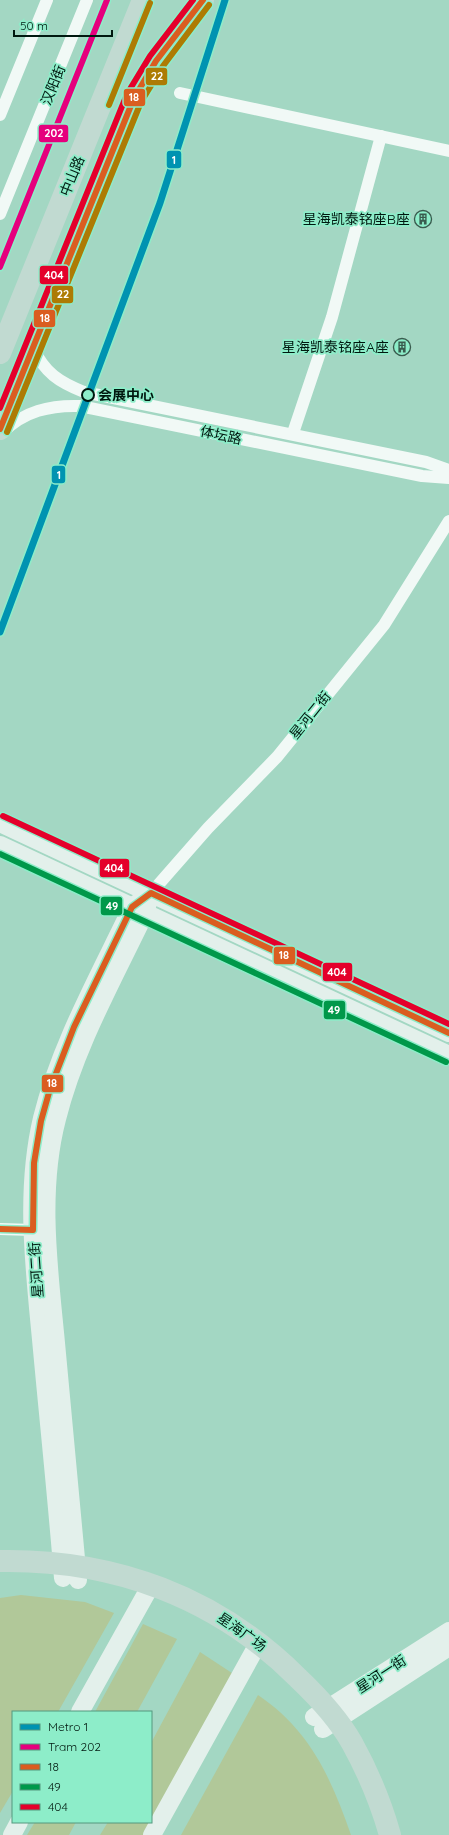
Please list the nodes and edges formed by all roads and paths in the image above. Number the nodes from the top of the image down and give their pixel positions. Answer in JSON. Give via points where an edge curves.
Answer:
{"nodes":[{"id":1,"x":47,"y":0,"type":"edge"},
{"id":2,"x":87,"y":0,"type":"edge"},
{"id":3,"x":143,"y":0,"type":"edge"},
{"id":4,"x":204,"y":0,"type":"edge"},
{"id":5,"x":180,"y":93,"type":"dead end"},
{"id":6,"x":0,"y":115,"type":"edge"},
{"id":7,"x":381,"y":136,"type":"junction"},
{"id":8,"x":449,"y":151,"type":"edge"},
{"id":9,"x":0,"y":214,"type":"edge"},
{"id":10,"x":1,"y":347,"type":"edge"},
{"id":11,"x":33,"y":348,"type":"junction"},
{"id":12,"x":0,"y":429,"type":"edge"},
{"id":13,"x":294,"y":430,"type":"dead end"},
{"id":14,"x":0,"y":435,"type":"edge"},
{"id":15,"x":449,"y":470,"type":"edge"},
{"id":16,"x":449,"y":478,"type":"edge"},
{"id":17,"x":449,"y":521,"type":"edge"},
{"id":18,"x":0,"y":823,"type":"edge"},
{"id":19,"x":0,"y":845,"type":"edge"},
{"id":20,"x":151,"y":893,"type":"junction"},
{"id":21,"x":139,"y":910,"type":"junction"},
{"id":22,"x":449,"y":1033,"type":"edge"},
{"id":23,"x":449,"y":1055,"type":"edge"},
{"id":24,"x":0,"y":1229,"type":"edge"},
{"id":25,"x":33,"y":1230,"type":"junction"},
{"id":26,"x":0,"y":1561,"type":"edge"},
{"id":27,"x":70,"y":1572,"type":"junction"},
{"id":28,"x":0,"y":1575,"type":"edge"},
{"id":29,"x":148,"y":1591,"type":"junction"},
{"id":30,"x":449,"y":1631,"type":"edge"},
{"id":31,"x":449,"y":1647,"type":"edge"},
{"id":32,"x":255,"y":1649,"type":"junction"},
{"id":33,"x":81,"y":1711,"type":"edge"},
{"id":34,"x":325,"y":1719,"type":"junction"},
{"id":35,"x":18,"y":1823,"type":"edge"},
{"id":36,"x":12,"y":1835,"type":"edge"},
{"id":37,"x":152,"y":1835,"type":"edge"},
{"id":38,"x":375,"y":1835,"type":"edge"},
{"id":39,"x":390,"y":1835,"type":"edge"}],
"edges":[{"from":1,"to":6,"type":"street"},
{"from":2,"to":9,"type":"street","name":"汉阳街"},
{"from":3,"to":10,"type":"highway","name":"中山路"},
{"from":4,"to":11,"type":"highway","name":"中山路","via":[[156,61],[134,98]]},
{"from":5,"to":7,"type":"street"},
{"from":7,"to":8,"type":"street"},
{"from":7,"to":13,"type":"street","via":[[332,317]]},
{"from":11,"to":12,"type":"highway","name":"中山路"},
{"from":11,"to":15,"type":"street","name":"体坛路","via":[[51,374],[64,384],[84,392],[426,462]]},
{"from":14,"to":16,"type":"street","name":"体坛路","via":[[25,415],[42,408],[80,406],[414,475]]},
{"from":17,"to":20,"type":"street","name":"星河二街","via":[[379,631],[277,757],[208,828]]},
{"from":18,"to":20,"type":"street"},
{"from":19,"to":21,"type":"street"},
{"from":20,"to":21,"type":"street","name":"星河二街"},
{"from":20,"to":22,"type":"street"},
{"from":21,"to":23,"type":"street"},
{"from":21,"to":25,"type":"street","name":"星河二街","via":[[55,1075],[42,1117],[35,1155]]},
{"from":21,"to":27,"type":"street","name":"星河二街","via":[[81,1049],[59,1112],[50,1155],[46,1198],[49,1268]]},
{"from":24,"to":25,"type":"street"},
{"from":25,"to":27,"type":"street","name":"星河二街","via":[[35,1271]]},
{"from":26,"to":27,"type":"highway","name":"星海广场"},
{"from":27,"to":28,"type":"highway","name":"星海广场"},
{"from":27,"to":29,"type":"highway","name":"星海广场","via":[[127,1576]]},
{"from":29,"to":32,"type":"highway","name":"星海广场","via":[[209,1610],[230,1622]]},
{"from":29,"to":33,"type":"street"},
{"from":30,"to":34,"type":"street","name":"星河一街"},
{"from":31,"to":34,"type":"street","name":"星河一街"},
{"from":32,"to":34,"type":"highway","name":"星海广场","via":[[288,1667],[316,1695]]},
{"from":32,"to":37,"type":"street"},
{"from":34,"to":38,"type":"highway","name":"星海广场","via":[[357,1785]]},
{"from":34,"to":39,"type":"highway","name":"星海广场","via":[[351,1742],[370,1780]]},
{"from":35,"to":36,"type":"street"}]}
